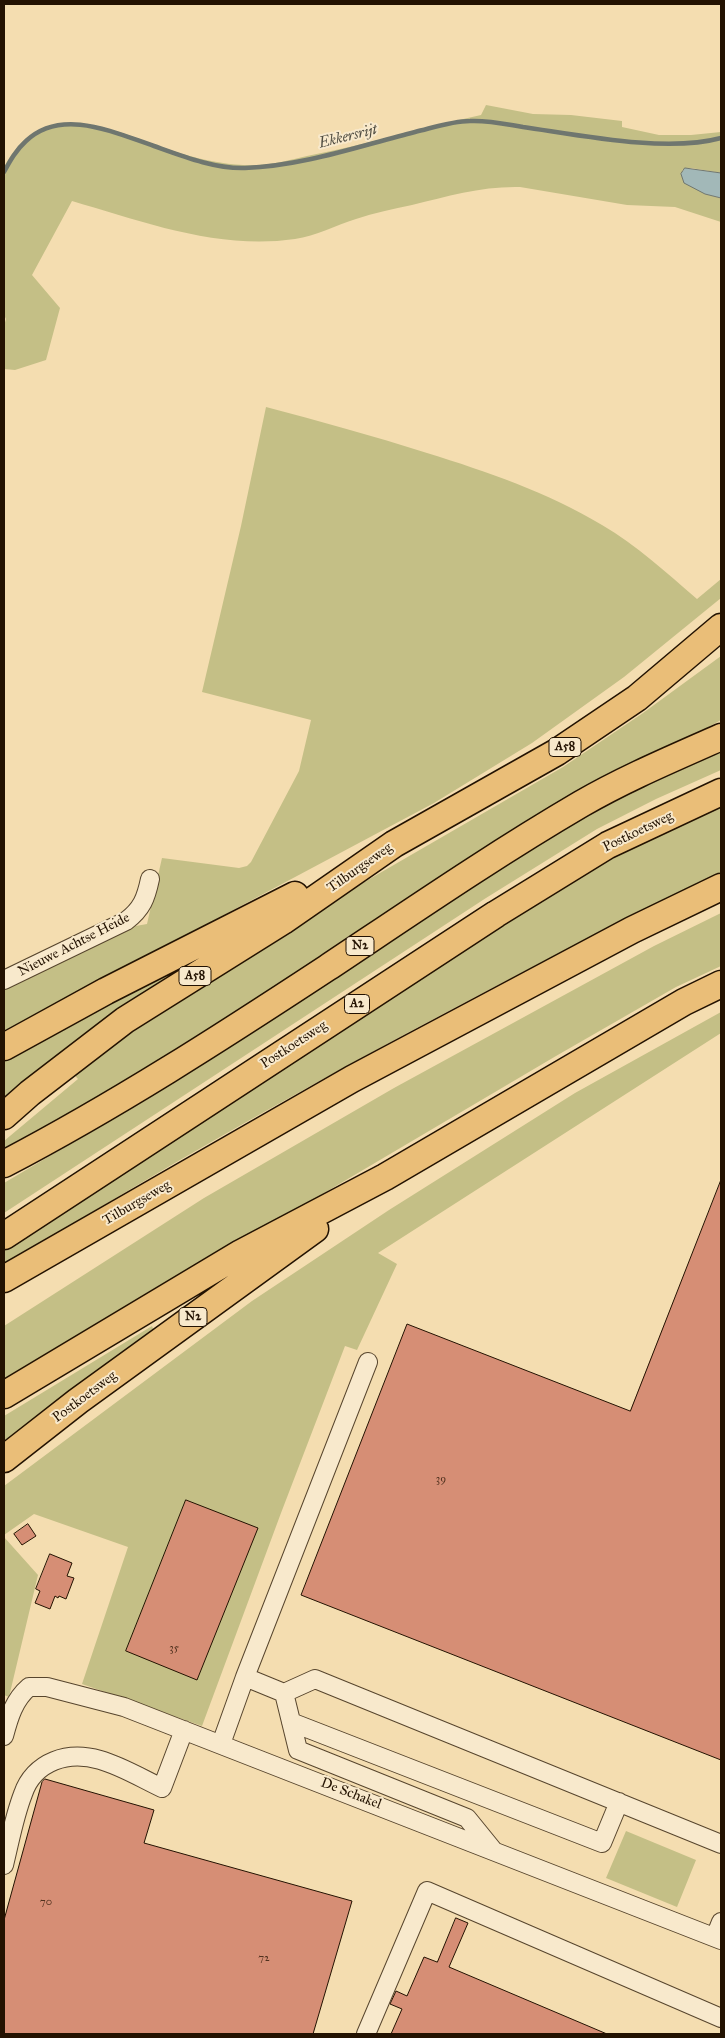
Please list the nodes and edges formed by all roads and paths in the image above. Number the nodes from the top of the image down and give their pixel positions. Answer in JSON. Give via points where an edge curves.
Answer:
{"nodes":[{"id":1,"x":721,"y":628,"type":"edge"},
{"id":2,"x":721,"y":737,"type":"edge"},
{"id":3,"x":721,"y":792,"type":"edge"},
{"id":4,"x":394,"y":844,"type":"junction"},
{"id":5,"x":150,"y":879,"type":"dead end"},
{"id":6,"x":721,"y":887,"type":"edge"},
{"id":7,"x":4,"y":980,"type":"edge"},
{"id":8,"x":721,"y":984,"type":"edge"},
{"id":9,"x":4,"y":1047,"type":"edge"},
{"id":10,"x":4,"y":1116,"type":"edge"},
{"id":11,"x":4,"y":1164,"type":"edge"},
{"id":12,"x":384,"y":1177,"type":"junction"},
{"id":13,"x":141,"y":1201,"type":"junction"},
{"id":14,"x":4,"y":1236,"type":"edge"},
{"id":15,"x":4,"y":1280,"type":"edge"},
{"id":16,"x":4,"y":1299,"type":"edge"},
{"id":17,"x":368,"y":1362,"type":"dead end"},
{"id":18,"x":4,"y":1395,"type":"edge"},
{"id":19,"x":4,"y":1459,"type":"edge"},
{"id":20,"x":245,"y":1677,"type":"junction"},
{"id":21,"x":284,"y":1693,"type":"junction"},
{"id":22,"x":8,"y":1709,"type":"edge"},
{"id":23,"x":291,"y":1722,"type":"junction"},
{"id":24,"x":184,"y":1730,"type":"junction"},
{"id":25,"x":4,"y":1736,"type":"edge"},
{"id":26,"x":221,"y":1744,"type":"junction"},
{"id":27,"x":619,"y":1802,"type":"junction"},
{"id":28,"x":721,"y":1844,"type":"edge"},
{"id":29,"x":494,"y":1850,"type":"junction"},
{"id":30,"x":4,"y":1865,"type":"edge"},
{"id":31,"x":719,"y":1933,"type":"edge"},
{"id":32,"x":721,"y":2018,"type":"edge"},
{"id":33,"x":366,"y":2034,"type":"edge"}],
"edges":[{"from":1,"to":4,"type":"highway","name":"Tilburgseweg","number":"A58","via":[[637,698],[557,752]]},
{"from":2,"to":11,"type":"highway","number":"N2","via":[[582,803],[470,872],[326,969],[145,1084],[66,1132]]},
{"from":3,"to":14,"type":"highway","name":"Postkoetsweg","number":"A2","via":[[608,846],[496,914]]},
{"from":4,"to":9,"type":"highway","number":"A58","via":[[106,991]]},
{"from":4,"to":10,"type":"highway","name":"Tilburgseweg","number":"A58","via":[[283,921],[125,1020]]},
{"from":5,"to":7,"type":"street","name":"Nieuwe Achtse Heide","via":[[145,901],[138,912],[126,921]]},
{"from":6,"to":13,"type":"highway","name":"Tilburgseweg","via":[[632,930],[352,1079]]},
{"from":8,"to":12,"type":"highway","name":"Postkoetsweg","via":[[684,1002]]},
{"from":12,"to":18,"type":"highway","name":"Postkoetsweg","via":[[241,1253]]},
{"from":12,"to":19,"type":"highway","name":"Postkoetsweg","number":"N2"},
{"from":13,"to":15,"type":"highway","name":"Tilburgseweg"},
{"from":13,"to":16,"type":"highway"},
{"from":17,"to":20,"type":"street"},
{"from":20,"to":21,"type":"street"},
{"from":20,"to":26,"type":"street"},
{"from":21,"to":23,"type":"street"},
{"from":21,"to":27,"type":"street","via":[[315,1679]]},
{"from":22,"to":24,"type":"street","name":"De Schakel","via":[[29,1687],[47,1687],[124,1706]]},
{"from":22,"to":25,"type":"street","name":"De Schakel"},
{"from":23,"to":27,"type":"street","via":[[602,1843]]},
{"from":23,"to":29,"type":"street","via":[[298,1750],[468,1818]]},
{"from":24,"to":26,"type":"street","name":"De Schakel"},
{"from":24,"to":30,"type":"street","via":[[162,1788],[93,1757],[62,1758],[39,1770],[23,1793]]},
{"from":26,"to":29,"type":"street","name":"De Schakel"},
{"from":27,"to":28,"type":"street"},
{"from":29,"to":31,"type":"street","name":"De Schakel"},
{"from":32,"to":33,"type":"street","via":[[427,1891]]}]}
